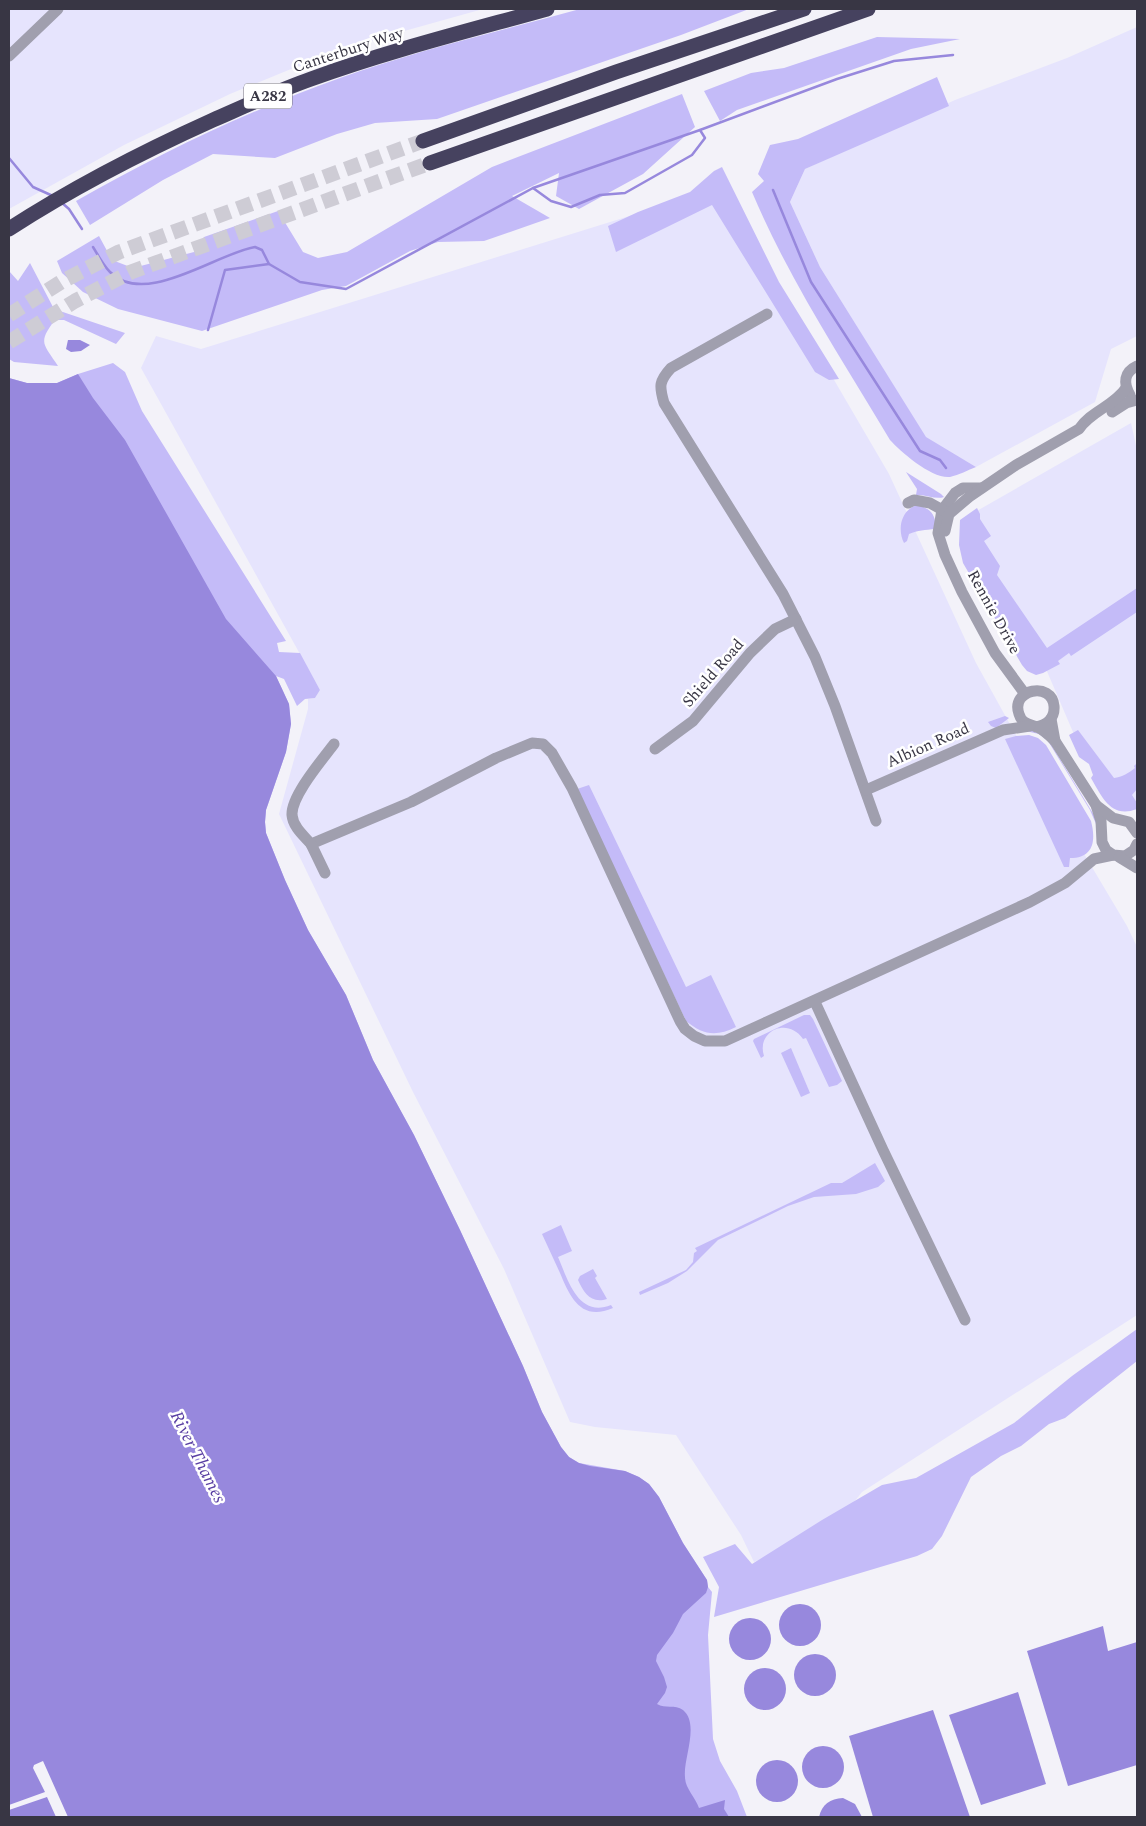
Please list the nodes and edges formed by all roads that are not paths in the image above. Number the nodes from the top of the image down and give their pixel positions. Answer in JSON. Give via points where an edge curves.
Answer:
{"nodes":[{"id":1,"x":58,"y":9,"type":"edge"},
{"id":2,"x":547,"y":9,"type":"edge"},
{"id":3,"x":804,"y":9,"type":"edge"},
{"id":4,"x":868,"y":9,"type":"edge"},
{"id":5,"x":9,"y":56,"type":"edge"},
{"id":6,"x":423,"y":141,"type":"tunnel mouth"},
{"id":7,"x":430,"y":163,"type":"tunnel mouth"},
{"id":8,"x":9,"y":229,"type":"edge"},
{"id":9,"x":767,"y":314,"type":"dead end"},
{"id":10,"x":1137,"y":366,"type":"edge"},
{"id":11,"x":1126,"y":388,"type":"junction"},
{"id":12,"x":1137,"y":400,"type":"edge"},
{"id":13,"x":1079,"y":429,"type":"junction"},
{"id":14,"x":908,"y":503,"type":"dead end"},
{"id":15,"x":946,"y":512,"type":"junction"},
{"id":16,"x":796,"y":619,"type":"junction"},
{"id":17,"x":1025,"y":694,"type":"junction"},
{"id":18,"x":1018,"y":708,"type":"junction"},
{"id":19,"x":1051,"y":719,"type":"junction"},
{"id":20,"x":1033,"y":726,"type":"junction"},
{"id":21,"x":1003,"y":730,"type":"junction"},
{"id":22,"x":1055,"y":741,"type":"junction"},
{"id":23,"x":334,"y":744,"type":"dead end"},
{"id":24,"x":655,"y":749,"type":"dead end"},
{"id":25,"x":866,"y":790,"type":"junction"},
{"id":26,"x":1096,"y":805,"type":"junction"},
{"id":27,"x":1119,"y":820,"type":"junction"},
{"id":28,"x":876,"y":821,"type":"dead end"},
{"id":29,"x":1137,"y":832,"type":"edge"},
{"id":30,"x":1102,"y":837,"type":"junction"},
{"id":31,"x":312,"y":844,"type":"junction"},
{"id":32,"x":1137,"y":846,"type":"edge"},
{"id":33,"x":1116,"y":856,"type":"junction"},
{"id":34,"x":1091,"y":862,"type":"junction"},
{"id":35,"x":1137,"y":868,"type":"edge"},
{"id":36,"x":325,"y":873,"type":"dead end"},
{"id":37,"x":815,"y":1002,"type":"junction"},
{"id":38,"x":965,"y":1320,"type":"dead end"}],
"edges":[{"from":1,"to":5,"type":"street"},
{"from":2,"to":8,"type":"highway","name":"Canterbury Way","number":"A282","via":[[381,55],[245,106],[130,159]]},
{"from":3,"to":6,"type":"highway"},
{"from":4,"to":7,"type":"highway"},
{"from":9,"to":16,"type":"street","via":[[671,368],[663,377],[660,390],[664,403]]},
{"from":10,"to":11,"type":"street","via":[[1126,375]]},
{"from":11,"to":12,"type":"street"},
{"from":11,"to":13,"type":"street","via":[[1118,398],[1083,422]]},
{"from":12,"to":13,"type":"street","via":[[1126,403],[1087,428]]},
{"from":13,"to":15,"type":"street","via":[[981,488],[963,488],[955,493]]},
{"from":14,"to":15,"type":"street","via":[[914,500],[930,503]]},
{"from":15,"to":17,"type":"street","name":"Rennie Drive","via":[[938,530],[962,592],[995,653]]},
{"from":16,"to":24,"type":"street","name":"Shield Road","via":[[775,629],[750,653],[693,721]]},
{"from":16,"to":25,"type":"street","via":[[815,657]]},
{"from":17,"to":18,"type":"street"},
{"from":17,"to":19,"type":"street","via":[[1038,690],[1050,696],[1054,708]]},
{"from":18,"to":20,"type":"street","via":[[1021,719]]},
{"from":18,"to":21,"type":"street"},
{"from":19,"to":20,"type":"street","via":[[1042,726]]},
{"from":19,"to":22,"type":"street"},
{"from":20,"to":21,"type":"street","name":"Albion Road"},
{"from":20,"to":22,"type":"street"},
{"from":21,"to":25,"type":"street","name":"Albion Road"},
{"from":22,"to":26,"type":"street"},
{"from":23,"to":31,"type":"street","via":[[294,803],[292,816],[298,830]]},
{"from":25,"to":28,"type":"street"},
{"from":26,"to":27,"type":"street"},
{"from":26,"to":30,"type":"street"},
{"from":27,"to":29,"type":"street","via":[[1130,822]]},
{"from":27,"to":30,"type":"street","via":[[1109,823]]},
{"from":30,"to":33,"type":"street","via":[[1106,850]]},
{"from":30,"to":34,"type":"street"},
{"from":31,"to":36,"type":"street"},
{"from":31,"to":37,"type":"street","via":[[411,802],[496,758],[532,743],[543,744],[572,788],[669,1002],[685,1029],[705,1041],[725,1041]]},
{"from":32,"to":33,"type":"street","via":[[1130,854]]},
{"from":33,"to":34,"type":"street"},
{"from":33,"to":35,"type":"street"},
{"from":34,"to":37,"type":"street","via":[[1065,883],[1030,902]]},
{"from":37,"to":38,"type":"street"}]}
